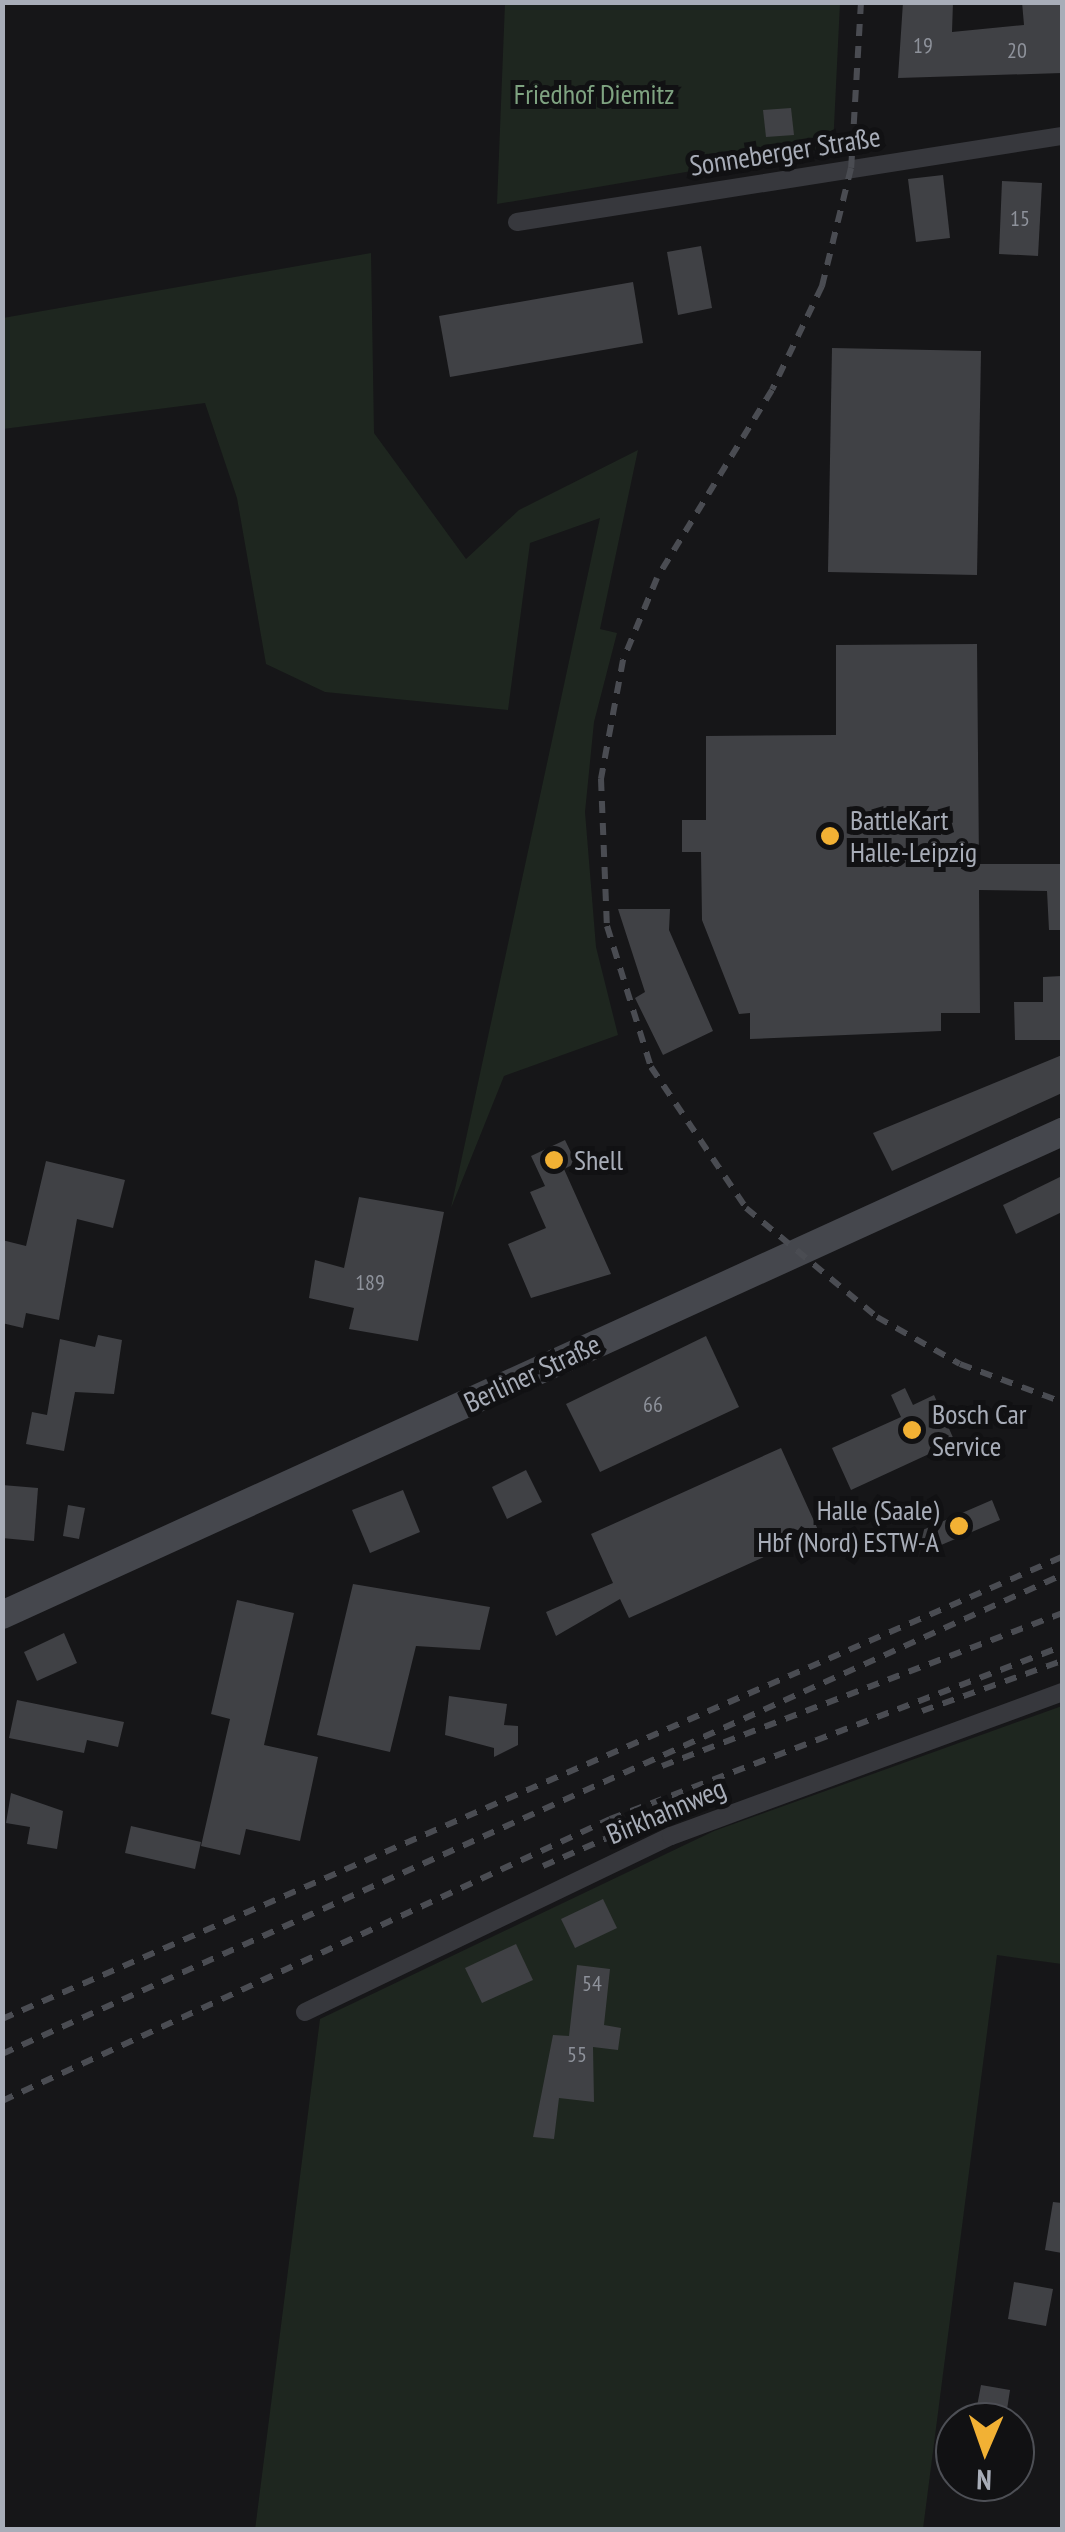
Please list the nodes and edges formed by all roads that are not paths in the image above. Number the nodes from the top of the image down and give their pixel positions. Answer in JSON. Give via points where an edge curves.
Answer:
{"nodes":[{"id":1,"x":1062,"y":136,"type":"edge"},
{"id":2,"x":516,"y":222,"type":"dead end"},
{"id":3,"x":1062,"y":1132,"type":"edge"},
{"id":4,"x":2,"y":1615,"type":"edge"},
{"id":5,"x":1062,"y":1692,"type":"edge"},
{"id":6,"x":305,"y":2012,"type":"dead end"}],
"edges":[{"from":1,"to":2,"type":"street","name":"Sonneberger Straße"},
{"from":3,"to":4,"type":"street","name":"Berliner Straße"},
{"from":5,"to":6,"type":"street","name":"Birkhahnweg","via":[[671,1836]]}]}
